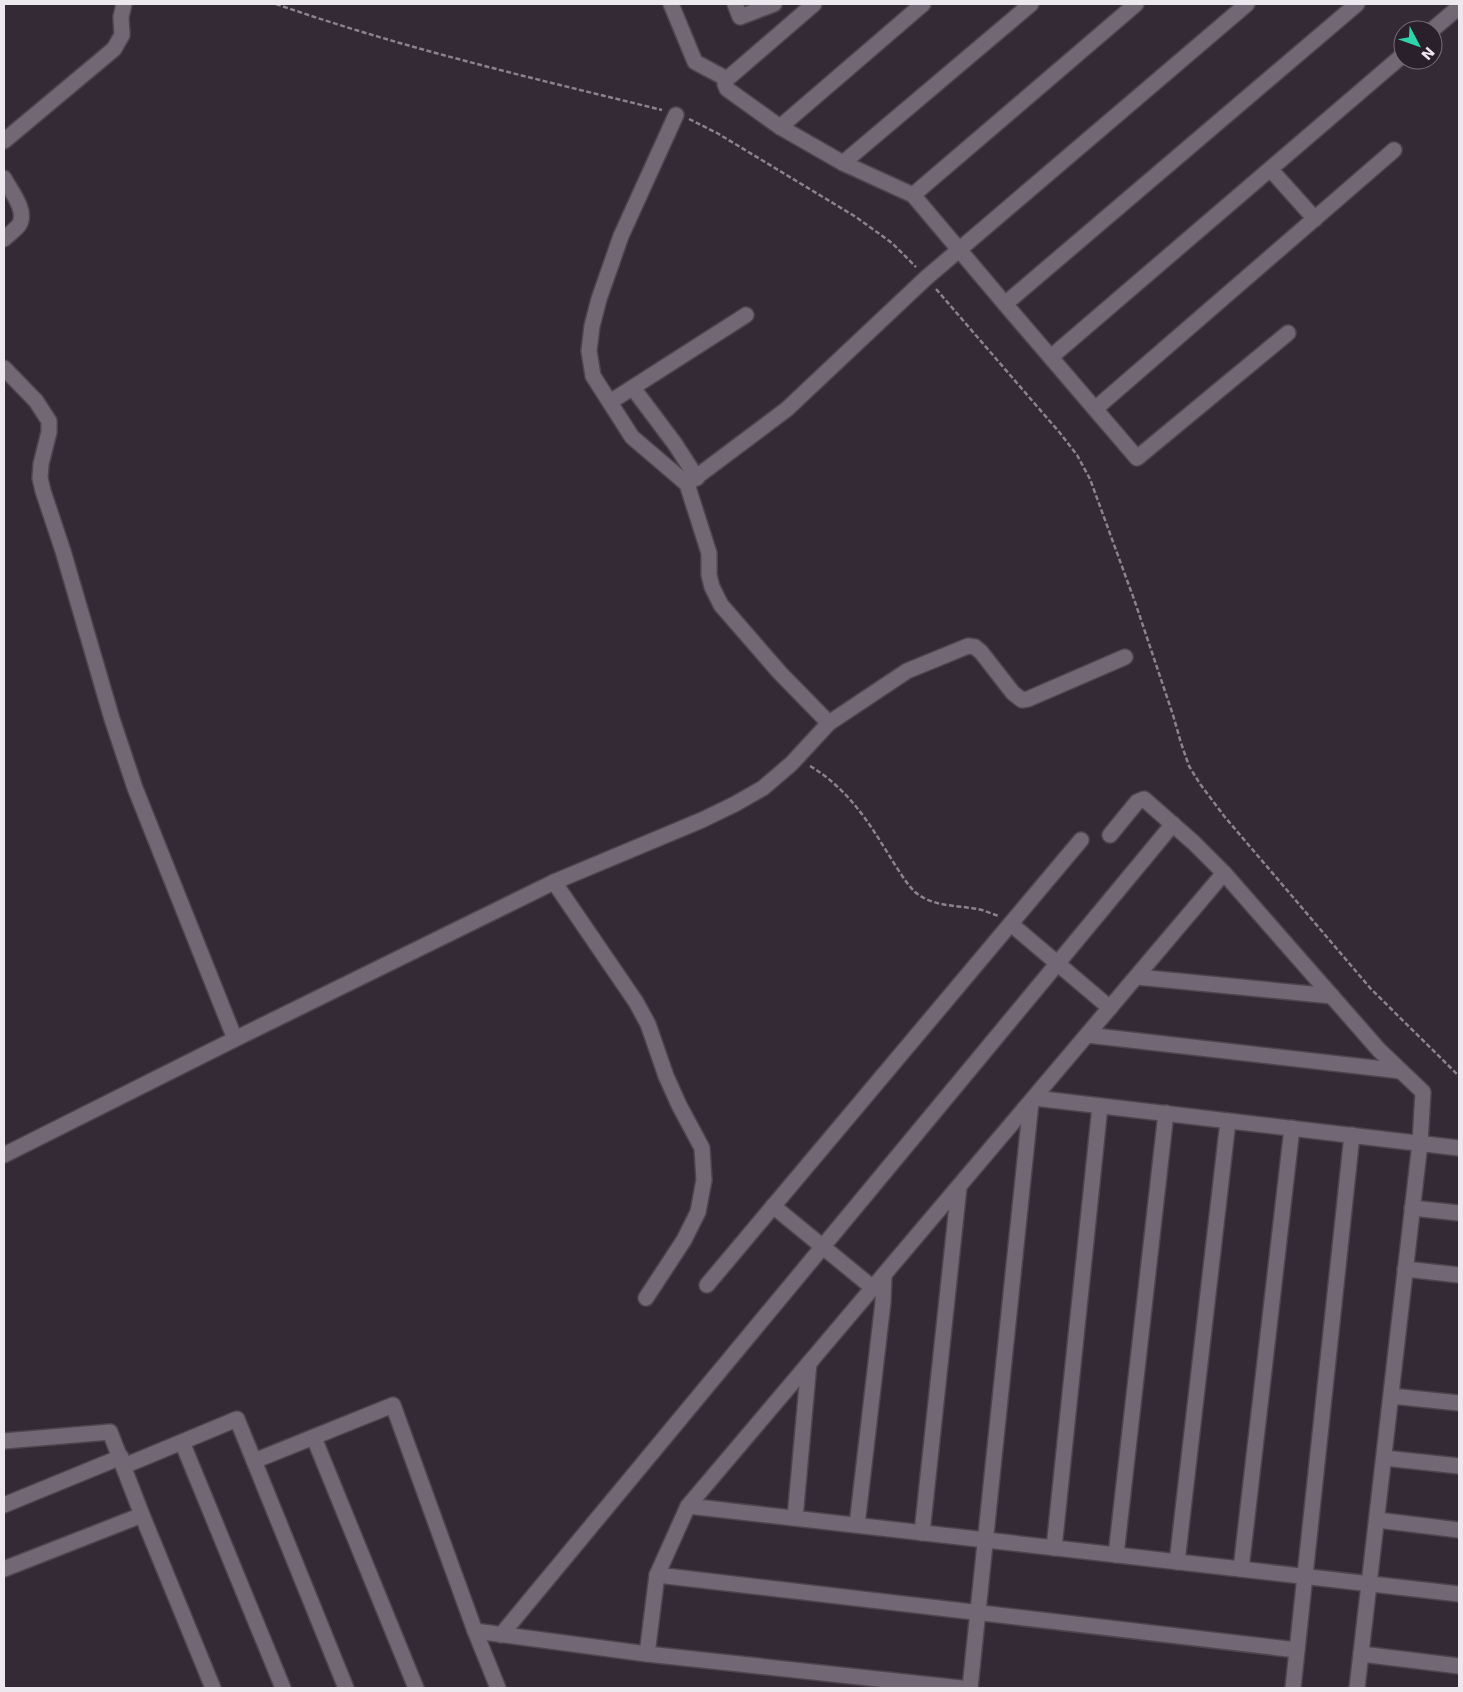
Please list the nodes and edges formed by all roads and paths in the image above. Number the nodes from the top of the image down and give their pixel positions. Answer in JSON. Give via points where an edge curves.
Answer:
{"nodes":[{"id":1,"x":124,"y":4,"type":"edge"},
{"id":2,"x":276,"y":4,"type":"edge"},
{"id":3,"x":671,"y":4,"type":"edge"},
{"id":4,"x":774,"y":4,"type":"edge"},
{"id":5,"x":814,"y":4,"type":"edge"},
{"id":6,"x":923,"y":4,"type":"edge"},
{"id":7,"x":1031,"y":4,"type":"edge"},
{"id":8,"x":1136,"y":4,"type":"edge"},
{"id":9,"x":1247,"y":4,"type":"edge"},
{"id":10,"x":1357,"y":4,"type":"edge"},
{"id":11,"x":1459,"y":7,"type":"edge"},
{"id":12,"x":740,"y":17,"type":"edge"},
{"id":13,"x":1443,"y":21,"type":"edge"},
{"id":14,"x":1393,"y":65,"type":"edge"},
{"id":15,"x":727,"y":79,"type":"junction"},
{"id":16,"x":676,"y":115,"type":"junction"},
{"id":17,"x":780,"y":127,"type":"junction"},
{"id":18,"x":4,"y":141,"type":"edge"},
{"id":19,"x":1394,"y":150,"type":"dead end"},
{"id":20,"x":843,"y":163,"type":"junction"},
{"id":21,"x":1271,"y":170,"type":"junction"},
{"id":22,"x":4,"y":178,"type":"edge"},
{"id":23,"x":913,"y":195,"type":"junction"},
{"id":24,"x":1315,"y":220,"type":"junction"},
{"id":25,"x":4,"y":239,"type":"edge"},
{"id":26,"x":960,"y":250,"type":"junction"},
{"id":27,"x":926,"y":278,"type":"junction"},
{"id":28,"x":1004,"y":304,"type":"junction"},
{"id":29,"x":746,"y":315,"type":"dead end"},
{"id":30,"x":1288,"y":333,"type":"dead end"},
{"id":31,"x":1051,"y":357,"type":"junction"},
{"id":32,"x":4,"y":368,"type":"edge"},
{"id":33,"x":633,"y":388,"type":"junction"},
{"id":34,"x":610,"y":402,"type":"junction"},
{"id":35,"x":1095,"y":409,"type":"junction"},
{"id":36,"x":692,"y":481,"type":"junction"},
{"id":37,"x":1125,"y":657,"type":"dead end"},
{"id":38,"x":830,"y":723,"type":"junction"},
{"id":39,"x":797,"y":758,"type":"junction"},
{"id":40,"x":1173,"y":824,"type":"junction"},
{"id":41,"x":1110,"y":835,"type":"dead end"},
{"id":42,"x":1082,"y":840,"type":"dead end"},
{"id":43,"x":1224,"y":873,"type":"junction"},
{"id":44,"x":554,"y":882,"type":"junction"},
{"id":45,"x":1010,"y":924,"type":"junction"},
{"id":46,"x":1057,"y":964,"type":"junction"},
{"id":47,"x":1137,"y":977,"type":"junction"},
{"id":48,"x":1332,"y":996,"type":"junction"},
{"id":49,"x":1110,"y":1008,"type":"junction"},
{"id":50,"x":1087,"y":1035,"type":"junction"},
{"id":51,"x":234,"y":1039,"type":"junction"},
{"id":52,"x":1401,"y":1071,"type":"junction"},
{"id":53,"x":1459,"y":1076,"type":"edge"},
{"id":54,"x":1032,"y":1100,"type":"junction"},
{"id":55,"x":1100,"y":1106,"type":"junction"},
{"id":56,"x":1166,"y":1113,"type":"junction"},
{"id":57,"x":1228,"y":1121,"type":"junction"},
{"id":58,"x":1292,"y":1128,"type":"junction"},
{"id":59,"x":1352,"y":1135,"type":"junction"},
{"id":60,"x":1420,"y":1143,"type":"junction"},
{"id":61,"x":1459,"y":1148,"type":"edge"},
{"id":62,"x":4,"y":1155,"type":"edge"},
{"id":63,"x":959,"y":1187,"type":"junction"},
{"id":64,"x":773,"y":1206,"type":"junction"},
{"id":65,"x":1412,"y":1208,"type":"junction"},
{"id":66,"x":1459,"y":1213,"type":"edge"},
{"id":67,"x":822,"y":1247,"type":"junction"},
{"id":68,"x":1405,"y":1269,"type":"junction"},
{"id":69,"x":884,"y":1276,"type":"junction"},
{"id":70,"x":1459,"y":1276,"type":"edge"},
{"id":71,"x":707,"y":1285,"type":"dead end"},
{"id":72,"x":873,"y":1288,"type":"junction"},
{"id":73,"x":646,"y":1298,"type":"dead end"},
{"id":74,"x":809,"y":1363,"type":"junction"},
{"id":75,"x":1391,"y":1396,"type":"junction"},
{"id":76,"x":1459,"y":1403,"type":"edge"},
{"id":77,"x":314,"y":1438,"type":"junction"},
{"id":78,"x":4,"y":1441,"type":"edge"},
{"id":79,"x":182,"y":1442,"type":"junction"},
{"id":80,"x":1384,"y":1458,"type":"junction"},
{"id":81,"x":254,"y":1461,"type":"junction"},
{"id":82,"x":122,"y":1462,"type":"junction"},
{"id":83,"x":1459,"y":1466,"type":"edge"},
{"id":84,"x":4,"y":1505,"type":"edge"},
{"id":85,"x":688,"y":1506,"type":"junction"},
{"id":86,"x":142,"y":1515,"type":"junction"},
{"id":87,"x":795,"y":1518,"type":"junction"},
{"id":88,"x":1377,"y":1520,"type":"junction"},
{"id":89,"x":858,"y":1525,"type":"junction"},
{"id":90,"x":1459,"y":1530,"type":"edge"},
{"id":91,"x":922,"y":1533,"type":"junction"},
{"id":92,"x":986,"y":1540,"type":"junction"},
{"id":93,"x":1054,"y":1548,"type":"junction"},
{"id":94,"x":1116,"y":1555,"type":"junction"},
{"id":95,"x":1177,"y":1562,"type":"junction"},
{"id":96,"x":4,"y":1569,"type":"edge"},
{"id":97,"x":1241,"y":1569,"type":"junction"},
{"id":98,"x":657,"y":1575,"type":"junction"},
{"id":99,"x":1305,"y":1577,"type":"junction"},
{"id":100,"x":1369,"y":1584,"type":"junction"},
{"id":101,"x":1459,"y":1594,"type":"edge"},
{"id":102,"x":978,"y":1613,"type":"junction"},
{"id":103,"x":475,"y":1631,"type":"junction"},
{"id":104,"x":500,"y":1635,"type":"junction"},
{"id":105,"x":1297,"y":1650,"type":"junction"},
{"id":106,"x":647,"y":1654,"type":"junction"},
{"id":107,"x":1361,"y":1654,"type":"junction"},
{"id":108,"x":1459,"y":1666,"type":"edge"},
{"id":109,"x":214,"y":1688,"type":"edge"},
{"id":110,"x":283,"y":1688,"type":"edge"},
{"id":111,"x":346,"y":1688,"type":"edge"},
{"id":112,"x":416,"y":1688,"type":"edge"},
{"id":113,"x":498,"y":1688,"type":"edge"},
{"id":114,"x":961,"y":1688,"type":"edge"},
{"id":115,"x":970,"y":1688,"type":"edge"},
{"id":116,"x":1293,"y":1688,"type":"edge"},
{"id":117,"x":1358,"y":1688,"type":"edge"}],
"edges":[{"from":1,"to":18,"type":"street","via":[[122,35],[114,50]]},
{"from":2,"to":16,"type":"path","via":[[465,62]]},
{"from":3,"to":15,"type":"street","via":[[695,62]]},
{"from":4,"to":12,"type":"street"},
{"from":5,"to":15,"type":"street"},
{"from":6,"to":17,"type":"street"},
{"from":7,"to":20,"type":"street"},
{"from":8,"to":23,"type":"street"},
{"from":9,"to":26,"type":"street"},
{"from":10,"to":28,"type":"street"},
{"from":11,"to":13,"type":"street"},
{"from":14,"to":21,"type":"street"},
{"from":15,"to":17,"type":"street","via":[[727,89]]},
{"from":16,"to":27,"type":"path","via":[[718,133],[856,217],[892,244]]},
{"from":16,"to":34,"type":"street","via":[[621,236],[592,326],[589,351],[593,376]]},
{"from":17,"to":20,"type":"street"},
{"from":19,"to":24,"type":"street"},
{"from":20,"to":23,"type":"street"},
{"from":21,"to":24,"type":"street"},
{"from":21,"to":31,"type":"street"},
{"from":22,"to":25,"type":"street","via":[[22,216],[19,225]]},
{"from":23,"to":26,"type":"street"},
{"from":24,"to":35,"type":"street"},
{"from":26,"to":27,"type":"street"},
{"from":26,"to":28,"type":"street"},
{"from":27,"to":36,"type":"street","via":[[787,408]]},
{"from":27,"to":53,"type":"path","via":[[1060,433],[1082,464],[1109,528],[1181,743],[1200,784],[1371,990]]},
{"from":28,"to":31,"type":"street"},
{"from":29,"to":33,"type":"street"},
{"from":30,"to":35,"type":"street","via":[[1137,458]]},
{"from":31,"to":35,"type":"street"},
{"from":32,"to":51,"type":"street","via":[[36,401],[49,421],[41,464],[43,491],[135,788]]},
{"from":33,"to":34,"type":"street"},
{"from":33,"to":36,"type":"street","via":[[675,444]]},
{"from":34,"to":36,"type":"street","via":[[632,437]]},
{"from":36,"to":38,"type":"street","via":[[709,553],[709,575],[721,605],[780,673]]},
{"from":37,"to":38,"type":"street","via":[[1022,700],[978,649],[968,646],[906,671]]},
{"from":38,"to":39,"type":"street"},
{"from":39,"to":44,"type":"street","via":[[763,788],[736,804]]},
{"from":39,"to":45,"type":"path","via":[[846,794],[861,810],[914,891],[948,906],[978,909],[999,916]]},
{"from":40,"to":41,"type":"street","via":[[1140,799]]},
{"from":40,"to":43,"type":"street"},
{"from":40,"to":46,"type":"street"},
{"from":42,"to":45,"type":"street"},
{"from":43,"to":47,"type":"street"},
{"from":43,"to":48,"type":"street"},
{"from":44,"to":51,"type":"street"},
{"from":44,"to":73,"type":"street","via":[[636,1002],[648,1024],[669,1084],[702,1148],[704,1180],[698,1212],[684,1240]]},
{"from":45,"to":46,"type":"street"},
{"from":45,"to":64,"type":"street"},
{"from":46,"to":49,"type":"street"},
{"from":46,"to":67,"type":"street"},
{"from":47,"to":48,"type":"street"},
{"from":47,"to":49,"type":"street"},
{"from":48,"to":52,"type":"street"},
{"from":49,"to":50,"type":"street"},
{"from":50,"to":52,"type":"street"},
{"from":50,"to":54,"type":"street"},
{"from":51,"to":62,"type":"street"},
{"from":52,"to":60,"type":"street","via":[[1423,1092]]},
{"from":54,"to":55,"type":"street"},
{"from":54,"to":63,"type":"street"},
{"from":54,"to":92,"type":"street"},
{"from":55,"to":56,"type":"street"},
{"from":55,"to":93,"type":"street"},
{"from":56,"to":57,"type":"street"},
{"from":56,"to":94,"type":"street"},
{"from":57,"to":58,"type":"street"},
{"from":57,"to":95,"type":"street"},
{"from":58,"to":59,"type":"street"},
{"from":58,"to":97,"type":"street"},
{"from":59,"to":60,"type":"street"},
{"from":59,"to":99,"type":"street"},
{"from":60,"to":61,"type":"street"},
{"from":60,"to":65,"type":"street"},
{"from":63,"to":69,"type":"street"},
{"from":63,"to":91,"type":"street"},
{"from":64,"to":67,"type":"street"},
{"from":64,"to":71,"type":"street"},
{"from":65,"to":66,"type":"street"},
{"from":65,"to":68,"type":"street"},
{"from":67,"to":72,"type":"street"},
{"from":67,"to":104,"type":"street"},
{"from":68,"to":70,"type":"street"},
{"from":68,"to":75,"type":"street"},
{"from":69,"to":72,"type":"street"},
{"from":69,"to":89,"type":"street"},
{"from":72,"to":74,"type":"street"},
{"from":74,"to":85,"type":"street"},
{"from":74,"to":87,"type":"street"},
{"from":75,"to":76,"type":"street"},
{"from":75,"to":80,"type":"street"},
{"from":77,"to":81,"type":"street"},
{"from":77,"to":103,"type":"street","via":[[393,1405]]},
{"from":77,"to":112,"type":"street"},
{"from":78,"to":82,"type":"street","via":[[110,1432]]},
{"from":79,"to":81,"type":"street","via":[[238,1418]]},
{"from":79,"to":82,"type":"street"},
{"from":79,"to":110,"type":"street"},
{"from":80,"to":83,"type":"street"},
{"from":80,"to":88,"type":"street"},
{"from":81,"to":111,"type":"street"},
{"from":82,"to":84,"type":"street"},
{"from":82,"to":86,"type":"street"},
{"from":85,"to":87,"type":"street"},
{"from":85,"to":98,"type":"street"},
{"from":86,"to":96,"type":"street"},
{"from":86,"to":109,"type":"street"},
{"from":87,"to":89,"type":"street"},
{"from":88,"to":90,"type":"street"},
{"from":88,"to":100,"type":"street"},
{"from":89,"to":91,"type":"street"},
{"from":91,"to":92,"type":"street"},
{"from":92,"to":93,"type":"street"},
{"from":92,"to":102,"type":"street"},
{"from":93,"to":94,"type":"street"},
{"from":94,"to":95,"type":"street"},
{"from":95,"to":97,"type":"street"},
{"from":97,"to":99,"type":"street"},
{"from":98,"to":102,"type":"street"},
{"from":98,"to":106,"type":"street"},
{"from":99,"to":100,"type":"street"},
{"from":99,"to":105,"type":"street"},
{"from":100,"to":101,"type":"street"},
{"from":100,"to":107,"type":"street"},
{"from":102,"to":105,"type":"street"},
{"from":102,"to":115,"type":"street"},
{"from":103,"to":104,"type":"street"},
{"from":103,"to":113,"type":"street"},
{"from":104,"to":106,"type":"street"},
{"from":105,"to":116,"type":"street"},
{"from":106,"to":114,"type":"street"},
{"from":107,"to":108,"type":"street"},
{"from":107,"to":117,"type":"street"}]}
